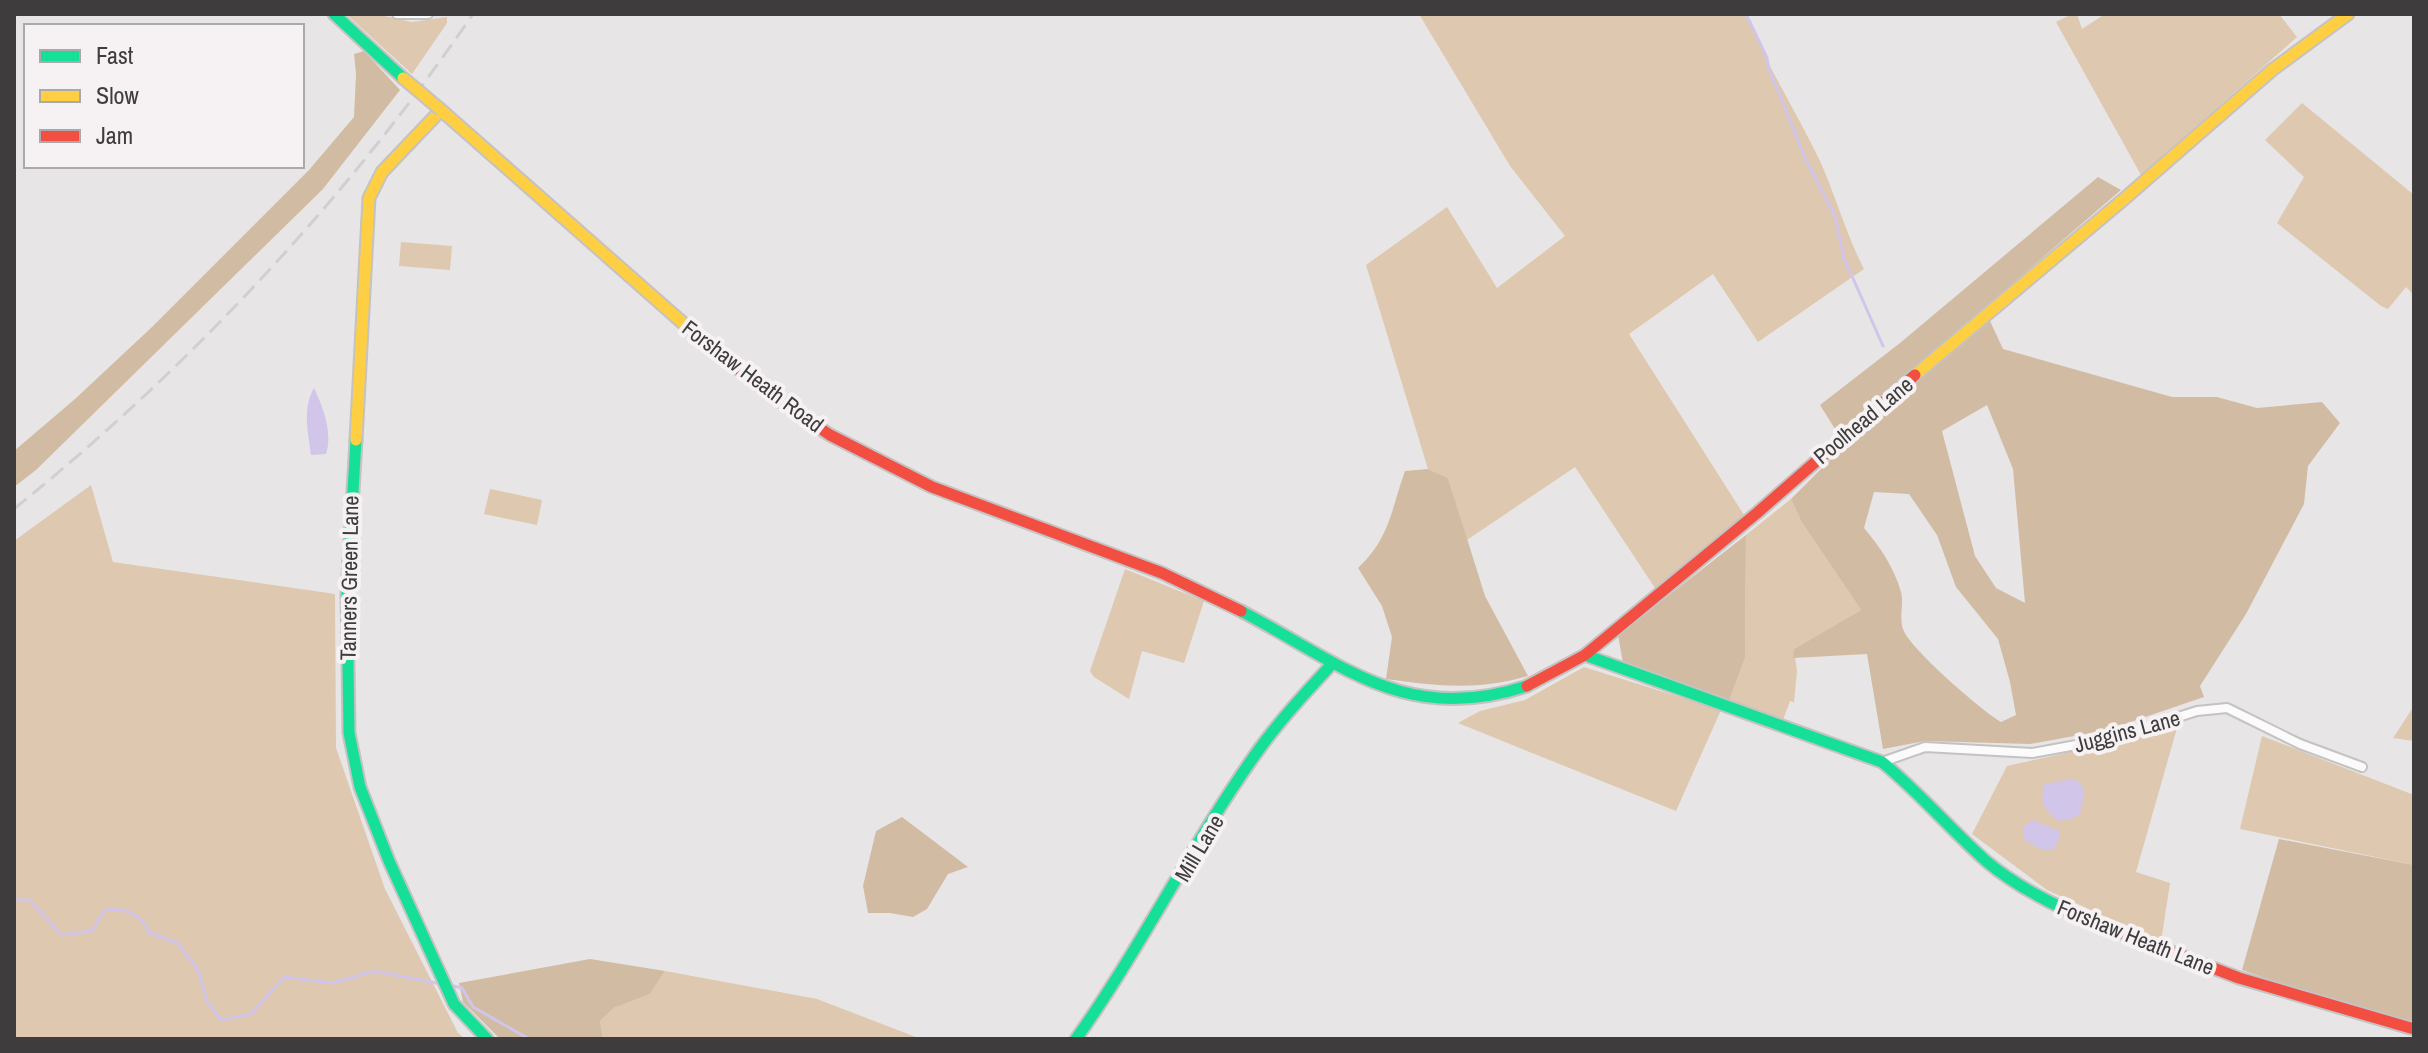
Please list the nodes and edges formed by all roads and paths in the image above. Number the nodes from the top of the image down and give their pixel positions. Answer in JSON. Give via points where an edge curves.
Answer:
{"nodes":[{"id":1,"x":334,"y":14,"type":"edge"},
{"id":2,"x":397,"y":14,"type":"edge"},
{"id":3,"x":428,"y":14,"type":"edge"},
{"id":4,"x":2348,"y":14,"type":"edge"},
{"id":5,"x":441,"y":110,"type":"junction"},
{"id":6,"x":1585,"y":655,"type":"junction"},
{"id":7,"x":1332,"y":664,"type":"junction"},
{"id":8,"x":1882,"y":762,"type":"junction"},
{"id":9,"x":2362,"y":767,"type":"dead end"},
{"id":10,"x":2414,"y":1029,"type":"edge"},
{"id":11,"x":487,"y":1039,"type":"edge"},
{"id":12,"x":1076,"y":1039,"type":"edge"}],
"edges":[{"from":1,"to":5,"type":"street","name":"Forshaw Heath Road","bridge":true},
{"from":2,"to":3,"type":"street"},
{"from":4,"to":6,"type":"street","name":"Poolhead Lane","via":[[2272,70]]},
{"from":5,"to":7,"type":"street","name":"Forshaw Heath Road","via":[[699,337],[830,435],[932,487],[1207,593]]},
{"from":5,"to":11,"type":"street","name":"Tanners Green Lane","via":[[382,172],[369,198],[353,447],[346,647],[349,733],[360,787],[389,861],[454,1004]]},
{"from":6,"to":7,"type":"street","name":"Poolhead Lane","via":[[1532,684],[1459,700],[1403,692]]},
{"from":6,"to":8,"type":"street","name":"Forshaw Heath Lane"},
{"from":7,"to":12,"type":"street","name":"Mill Lane","via":[[1254,757],[1119,979]]},
{"from":8,"to":9,"type":"street","name":"Juggins Lane","via":[[1925,747],[2032,753],[2227,708]]},
{"from":8,"to":10,"type":"street","name":"Forshaw Heath Lane","via":[[1987,862],[2058,908],[2239,978]]}]}
